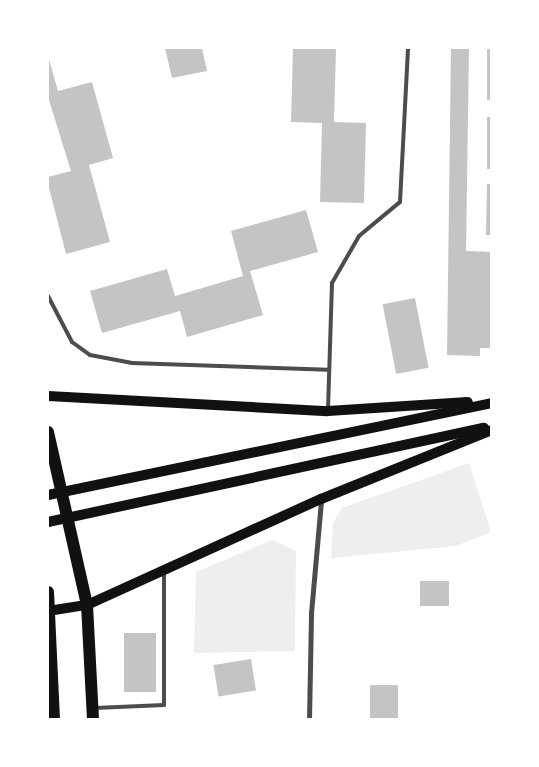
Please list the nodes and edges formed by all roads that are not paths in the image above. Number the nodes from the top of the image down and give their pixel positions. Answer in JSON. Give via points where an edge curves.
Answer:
{"nodes":[{"id":1,"x":408,"y":48,"type":"edge"},
{"id":2,"x":48,"y":296,"type":"edge"},
{"id":3,"x":328,"y":370,"type":"junction"},
{"id":4,"x":48,"y":396,"type":"edge"},
{"id":5,"x":492,"y":402,"type":"edge"},
{"id":6,"x":328,"y":411,"type":"junction"},
{"id":7,"x":492,"y":428,"type":"edge"},
{"id":8,"x":50,"y":438,"type":"edge"},
{"id":9,"x":48,"y":495,"type":"edge"},
{"id":10,"x":321,"y":500,"type":"junction"},
{"id":11,"x":48,"y":522,"type":"edge"},
{"id":12,"x":164,"y":572,"type":"junction"},
{"id":13,"x":48,"y":592,"type":"edge"},
{"id":14,"x":87,"y":605,"type":"junction"},
{"id":15,"x":49,"y":611,"type":"edge"},
{"id":16,"x":92,"y":714,"type":"edge"},
{"id":17,"x":54,"y":720,"type":"edge"},
{"id":18,"x":309,"y":720,"type":"edge"}],
"edges":[{"from":1,"to":3,"type":"lane","via":[[400,202],[359,236],[343,257],[328,300]]},
{"from":2,"to":3,"type":"lane","via":[[72,342],[90,356],[132,363]]},
{"from":3,"to":6,"type":"lane"},
{"from":4,"to":6,"type":"main road"},
{"from":5,"to":6,"type":"main road"},
{"from":5,"to":9,"type":"main road"},
{"from":7,"to":10,"type":"main road"},
{"from":7,"to":11,"type":"main road"},
{"from":8,"to":14,"type":"main road"},
{"from":10,"to":12,"type":"main road"},
{"from":10,"to":18,"type":"street","via":[[311,613]]},
{"from":12,"to":14,"type":"main road"},
{"from":12,"to":16,"type":"lane","via":[[164,705]]},
{"from":13,"to":15,"type":"main road"},
{"from":14,"to":15,"type":"main road"},
{"from":14,"to":16,"type":"main road"},
{"from":15,"to":17,"type":"main road"}]}
